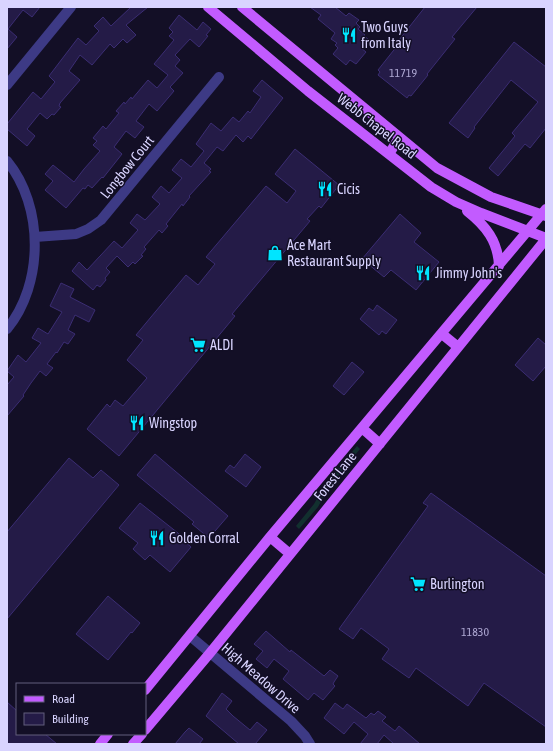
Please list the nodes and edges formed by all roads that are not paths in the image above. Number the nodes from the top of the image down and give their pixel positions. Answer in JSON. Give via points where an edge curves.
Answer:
{"nodes":[{"id":1,"x":71,"y":7,"type":"edge"},
{"id":2,"x":208,"y":7,"type":"edge"},
{"id":3,"x":242,"y":7,"type":"edge"},
{"id":4,"x":219,"y":76,"type":"dead end"},
{"id":5,"x":7,"y":85,"type":"edge"},
{"id":6,"x":399,"y":138,"type":"junction"},
{"id":7,"x":389,"y":154,"type":"junction"},
{"id":8,"x":7,"y":161,"type":"edge"},
{"id":9,"x":456,"y":202,"type":"junction"},
{"id":10,"x":545,"y":213,"type":"edge"},
{"id":11,"x":527,"y":232,"type":"junction"},
{"id":12,"x":35,"y":237,"type":"junction"},
{"id":13,"x":546,"y":239,"type":"edge"},
{"id":14,"x":499,"y":266,"type":"junction"},
{"id":15,"x":7,"y":329,"type":"edge"},
{"id":16,"x":442,"y":334,"type":"junction"},
{"id":17,"x":458,"y":347,"type":"junction"},
{"id":18,"x":362,"y":428,"type":"junction"},
{"id":19,"x":380,"y":444,"type":"junction"},
{"id":20,"x":270,"y":537,"type":"junction"},
{"id":21,"x":290,"y":554,"type":"junction"},
{"id":22,"x":190,"y":636,"type":"junction"},
{"id":23,"x":210,"y":652,"type":"junction"},
{"id":24,"x":146,"y":689,"type":"edge"},
{"id":25,"x":146,"y":729,"type":"edge"},
{"id":26,"x":107,"y":735,"type":"edge"},
{"id":27,"x":141,"y":735,"type":"edge"},
{"id":28,"x":100,"y":744,"type":"edge"},
{"id":29,"x":133,"y":744,"type":"edge"},
{"id":30,"x":310,"y":744,"type":"edge"}],
"edges":[{"from":1,"to":5,"type":"street"},
{"from":2,"to":7,"type":"main road","name":"Webb Chapel Road"},
{"from":3,"to":6,"type":"main road","name":"Webb Chapel Road"},
{"from":4,"to":12,"type":"street","name":"Longbow Court","via":[[101,220],[76,234]]},
{"from":6,"to":7,"type":"main road"},
{"from":6,"to":10,"type":"main road","name":"Webb Chapel Road","via":[[453,178],[491,197]]},
{"from":7,"to":9,"type":"main road","name":"Webb Chapel Road"},
{"from":8,"to":12,"type":"street","via":[[25,192],[33,216]]},
{"from":9,"to":11,"type":"main road","name":"Webb Chapel Road"},
{"from":9,"to":14,"type":"main road","via":[[474,217],[495,242]]},
{"from":10,"to":11,"type":"main road","name":"Forest Lane"},
{"from":11,"to":13,"type":"main road","name":"Webb Chapel Road"},
{"from":11,"to":14,"type":"main road","name":"Forest Lane"},
{"from":12,"to":15,"type":"street","via":[[34,264],[29,288]]},
{"from":13,"to":17,"type":"main road","name":"Forest Lane"},
{"from":14,"to":16,"type":"main road","name":"Forest Lane"},
{"from":16,"to":17,"type":"main road"},
{"from":16,"to":18,"type":"main road","name":"Forest Lane"},
{"from":17,"to":19,"type":"main road","name":"Forest Lane"},
{"from":18,"to":19,"type":"main road"},
{"from":18,"to":20,"type":"main road","name":"Forest Lane"},
{"from":19,"to":21,"type":"main road","name":"Forest Lane"},
{"from":20,"to":21,"type":"main road"},
{"from":20,"to":22,"type":"main road","name":"Forest Lane"},
{"from":21,"to":23,"type":"main road","name":"Forest Lane"},
{"from":22,"to":23,"type":"street","name":"High Meadow Drive"},
{"from":22,"to":24,"type":"main road","name":"Forest Lane"},
{"from":23,"to":25,"type":"main road","name":"Forest Lane"},
{"from":23,"to":30,"type":"street","name":"High Meadow Drive","via":[[291,721]]},
{"from":26,"to":28,"type":"main road"},
{"from":27,"to":29,"type":"main road"}]}
